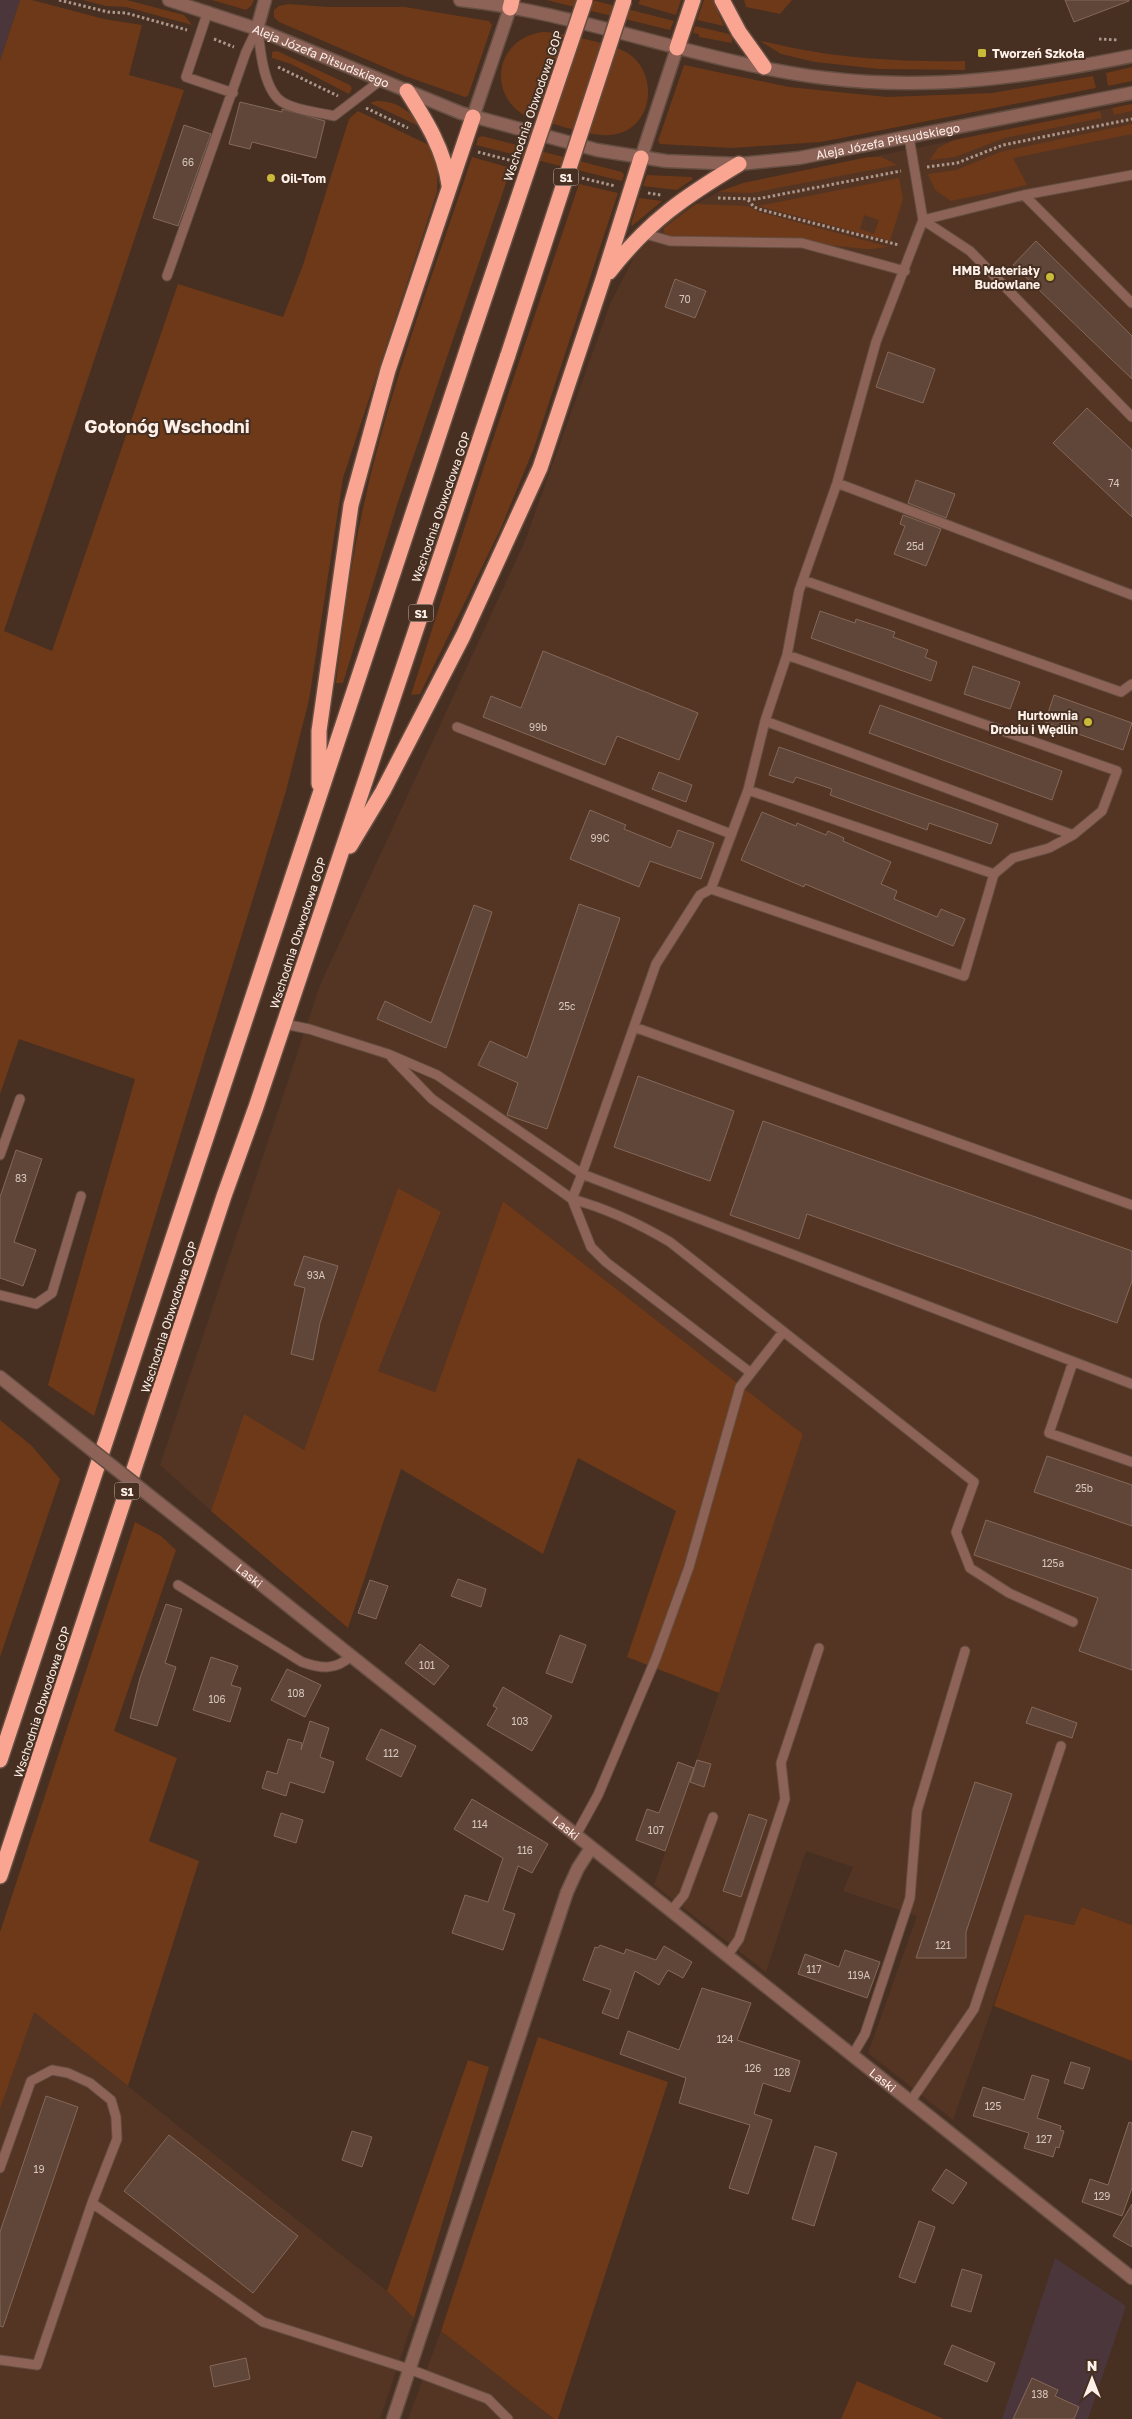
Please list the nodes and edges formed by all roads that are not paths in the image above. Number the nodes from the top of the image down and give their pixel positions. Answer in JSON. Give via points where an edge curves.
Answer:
{"nodes":[{"id":1,"x":169,"y":0,"type":"edge"},
{"id":2,"x":265,"y":0,"type":"edge"},
{"id":3,"x":460,"y":0,"type":"edge"},
{"id":4,"x":585,"y":0,"type":"edge"},
{"id":5,"x":624,"y":0,"type":"edge"},
{"id":6,"x":693,"y":0,"type":"edge"},
{"id":7,"x":722,"y":0,"type":"edge"},
{"id":8,"x":511,"y":4,"type":"edge"},
{"id":9,"x":208,"y":11,"type":"junction"},
{"id":10,"x":258,"y":29,"type":"junction"},
{"id":11,"x":677,"y":48,"type":"junction"},
{"id":12,"x":1132,"y":56,"type":"edge"},
{"id":13,"x":764,"y":67,"type":"junction"},
{"id":14,"x":381,"y":80,"type":"junction"},
{"id":15,"x":407,"y":91,"type":"junction"},
{"id":16,"x":233,"y":93,"type":"junction"},
{"id":17,"x":1132,"y":93,"type":"edge"},
{"id":18,"x":473,"y":117,"type":"junction"},
{"id":19,"x":909,"y":137,"type":"junction"},
{"id":20,"x":641,"y":158,"type":"junction"},
{"id":21,"x":739,"y":164,"type":"junction"},
{"id":22,"x":1132,"y":175,"type":"edge"},
{"id":23,"x":450,"y":188,"type":"junction"},
{"id":24,"x":1024,"y":195,"type":"junction"},
{"id":25,"x":923,"y":220,"type":"junction"},
{"id":26,"x":642,"y":233,"type":"junction"},
{"id":27,"x":905,"y":271,"type":"junction"},
{"id":28,"x":167,"y":276,"type":"dead end"},
{"id":29,"x":603,"y":279,"type":"junction"},
{"id":30,"x":1132,"y":303,"type":"edge"},
{"id":31,"x":1132,"y":417,"type":"edge"},
{"id":32,"x":836,"y":483,"type":"junction"},
{"id":33,"x":803,"y":580,"type":"junction"},
{"id":34,"x":1132,"y":595,"type":"edge"},
{"id":35,"x":788,"y":655,"type":"junction"},
{"id":36,"x":1132,"y":684,"type":"edge"},
{"id":37,"x":765,"y":721,"type":"junction"},
{"id":38,"x":457,"y":727,"type":"dead end"},
{"id":39,"x":748,"y":790,"type":"junction"},
{"id":40,"x":319,"y":798,"type":"junction"},
{"id":41,"x":731,"y":834,"type":"junction"},
{"id":42,"x":1073,"y":835,"type":"junction"},
{"id":43,"x":335,"y":871,"type":"junction"},
{"id":44,"x":994,"y":874,"type":"junction"},
{"id":45,"x":711,"y":889,"type":"junction"},
{"id":46,"x":284,"y":1024,"type":"junction"},
{"id":47,"x":634,"y":1027,"type":"junction"},
{"id":48,"x":388,"y":1054,"type":"junction"},
{"id":49,"x":20,"y":1099,"type":"dead end"},
{"id":50,"x":0,"y":1155,"type":"edge"},
{"id":51,"x":582,"y":1174,"type":"junction"},
{"id":52,"x":82,"y":1196,"type":"dead end"},
{"id":53,"x":572,"y":1199,"type":"junction"},
{"id":54,"x":1132,"y":1205,"type":"edge"},
{"id":55,"x":0,"y":1295,"type":"edge"},
{"id":56,"x":782,"y":1332,"type":"junction"},
{"id":57,"x":1073,"y":1362,"type":"junction"},
{"id":58,"x":751,"y":1373,"type":"junction"},
{"id":59,"x":0,"y":1377,"type":"edge"},
{"id":60,"x":1132,"y":1384,"type":"edge"},
{"id":61,"x":1132,"y":1462,"type":"edge"},
{"id":62,"x":178,"y":1585,"type":"dead end"},
{"id":63,"x":1073,"y":1622,"type":"dead end"},
{"id":64,"x":819,"y":1648,"type":"dead end"},
{"id":65,"x":965,"y":1651,"type":"dead end"},
{"id":66,"x":351,"y":1656,"type":"junction"},
{"id":67,"x":1061,"y":1746,"type":"dead end"},
{"id":68,"x":0,"y":1760,"type":"edge"},
{"id":69,"x":713,"y":1817,"type":"dead end"},
{"id":70,"x":576,"y":1835,"type":"junction"},
{"id":71,"x":591,"y":1848,"type":"junction"},
{"id":72,"x":0,"y":1876,"type":"edge"},
{"id":73,"x":671,"y":1911,"type":"junction"},
{"id":74,"x":727,"y":1956,"type":"junction"},
{"id":75,"x":852,"y":2056,"type":"junction"},
{"id":76,"x":910,"y":2102,"type":"junction"},
{"id":77,"x":0,"y":2168,"type":"edge"},
{"id":78,"x":92,"y":2203,"type":"junction"},
{"id":79,"x":1132,"y":2278,"type":"edge"},
{"id":80,"x":0,"y":2360,"type":"edge"},
{"id":81,"x":410,"y":2369,"type":"junction"},
{"id":82,"x":393,"y":2419,"type":"edge"},
{"id":83,"x":508,"y":2419,"type":"edge"}],
"edges":[{"from":1,"to":9,"type":"street","name":"Aleja Józefa Piłsudskiego"},
{"from":2,"to":10,"type":"street"},
{"from":3,"to":8,"type":"street"},
{"from":4,"to":40,"type":"highway","name":"Wschodnia Obwodowa GOP","bridge":true},
{"from":5,"to":43,"type":"highway","name":"Wschodnia Obwodowa GOP","number":"S1","bridge":true},
{"from":6,"to":11,"type":"highway"},
{"from":7,"to":13,"type":"highway","via":[[739,32]]},
{"from":8,"to":11,"type":"street"},
{"from":8,"to":18,"type":"street"},
{"from":9,"to":10,"type":"street","name":"Aleja Józefa Piłsudskiego"},
{"from":9,"to":16,"type":"lane","via":[[186,77]]},
{"from":10,"to":14,"type":"street","name":"Aleja Józefa Piłsudskiego"},
{"from":10,"to":14,"type":"lane","via":[[261,59],[273,95],[285,104],[334,116]]},
{"from":10,"to":16,"type":"lane","via":[[246,52]]},
{"from":11,"to":13,"type":"street"},
{"from":11,"to":20,"type":"street"},
{"from":12,"to":13,"type":"street","via":[[1009,78],[928,84],[824,78]]},
{"from":14,"to":15,"type":"street","name":"Aleja Józefa Piłsudskiego"},
{"from":15,"to":18,"type":"street","name":"Aleja Józefa Piłsudskiego"},
{"from":15,"to":23,"type":"highway","via":[[442,154]]},
{"from":16,"to":28,"type":"lane"},
{"from":17,"to":19,"type":"street","name":"Aleja Józefa Piłsudskiego"},
{"from":18,"to":20,"type":"street","name":"Aleja Józefa Piłsudskiego","via":[[558,141]]},
{"from":18,"to":23,"type":"highway"},
{"from":19,"to":21,"type":"street","name":"Aleja Józefa Piłsudskiego","via":[[799,158]]},
{"from":19,"to":25,"type":"lane"},
{"from":20,"to":21,"type":"street","name":"Aleja Józefa Piłsudskiego"},
{"from":20,"to":29,"type":"highway"},
{"from":21,"to":26,"type":"highway","via":[[671,208]]},
{"from":22,"to":24,"type":"lane"},
{"from":23,"to":40,"type":"highway","via":[[388,370],[351,505],[319,731]]},
{"from":24,"to":25,"type":"lane"},
{"from":24,"to":30,"type":"lane"},
{"from":25,"to":27,"type":"lane"},
{"from":25,"to":31,"type":"lane","via":[[970,251]]},
{"from":26,"to":27,"type":"lane","via":[[670,241],[802,243]]},
{"from":26,"to":29,"type":"highway"},
{"from":27,"to":32,"type":"lane","via":[[876,342]]},
{"from":29,"to":43,"type":"highway","via":[[540,468],[509,539],[383,791]]},
{"from":32,"to":33,"type":"lane"},
{"from":32,"to":34,"type":"lane"},
{"from":33,"to":35,"type":"lane"},
{"from":33,"to":36,"type":"lane","via":[[1122,692]]},
{"from":35,"to":37,"type":"lane"},
{"from":35,"to":42,"type":"lane","via":[[1117,771],[1102,810]]},
{"from":37,"to":39,"type":"lane"},
{"from":37,"to":42,"type":"lane"},
{"from":38,"to":41,"type":"lane"},
{"from":39,"to":41,"type":"lane"},
{"from":39,"to":44,"type":"lane"},
{"from":40,"to":68,"type":"highway","name":"Wschodnia Obwodowa GOP"},
{"from":41,"to":45,"type":"lane"},
{"from":42,"to":44,"type":"lane","via":[[1049,848],[1013,858]]},
{"from":43,"to":46,"type":"highway","name":"Wschodnia Obwodowa GOP","number":"S1"},
{"from":44,"to":45,"type":"lane","via":[[964,976]]},
{"from":45,"to":47,"type":"lane","via":[[700,895],[656,964]]},
{"from":46,"to":48,"type":"lane"},
{"from":46,"to":72,"type":"highway","name":"Wschodnia Obwodowa GOP","number":"S1","via":[[224,1196]]},
{"from":47,"to":51,"type":"lane"},
{"from":47,"to":54,"type":"lane"},
{"from":48,"to":51,"type":"lane","via":[[437,1075]]},
{"from":48,"to":53,"type":"lane","via":[[432,1099]]},
{"from":49,"to":50,"type":"lane"},
{"from":51,"to":53,"type":"lane"},
{"from":51,"to":57,"type":"lane"},
{"from":52,"to":55,"type":"lane","via":[[52,1292],[36,1304]]},
{"from":53,"to":56,"type":"lane","via":[[602,1207],[670,1242]]},
{"from":53,"to":58,"type":"lane","via":[[591,1247],[606,1262]]},
{"from":56,"to":58,"type":"lane"},
{"from":56,"to":63,"type":"lane","via":[[974,1482],[956,1532],[970,1568],[1009,1593]]},
{"from":57,"to":60,"type":"lane"},
{"from":57,"to":61,"type":"lane","via":[[1049,1433]]},
{"from":58,"to":70,"type":"lane","via":[[740,1387],[689,1567],[656,1658],[598,1795]]},
{"from":59,"to":66,"type":"street","name":"Laski","bridge":true},
{"from":62,"to":66,"type":"lane","via":[[302,1662],[323,1668],[334,1667]]},
{"from":64,"to":74,"type":"lane","via":[[781,1763],[785,1799],[739,1939]]},
{"from":65,"to":75,"type":"lane","via":[[917,1811],[910,1898],[865,2034]]},
{"from":66,"to":70,"type":"street","name":"Laski"},
{"from":67,"to":76,"type":"lane","via":[[974,2009]]},
{"from":69,"to":73,"type":"lane","via":[[684,1895]]},
{"from":70,"to":71,"type":"street","name":"Laski"},
{"from":71,"to":73,"type":"street","name":"Laski"},
{"from":71,"to":81,"type":"street","via":[[567,1892]]},
{"from":73,"to":74,"type":"street","name":"Laski"},
{"from":74,"to":75,"type":"street","name":"Laski"},
{"from":75,"to":76,"type":"street","name":"Laski"},
{"from":76,"to":79,"type":"street","name":"Laski"},
{"from":77,"to":78,"type":"lane","via":[[31,2081],[52,2070],[68,2073],[90,2083],[111,2100],[116,2116],[117,2139]]},
{"from":78,"to":80,"type":"lane","via":[[37,2365]]},
{"from":78,"to":81,"type":"lane","via":[[263,2322]]},
{"from":81,"to":82,"type":"street"},
{"from":81,"to":83,"type":"lane","via":[[488,2399]]}]}
